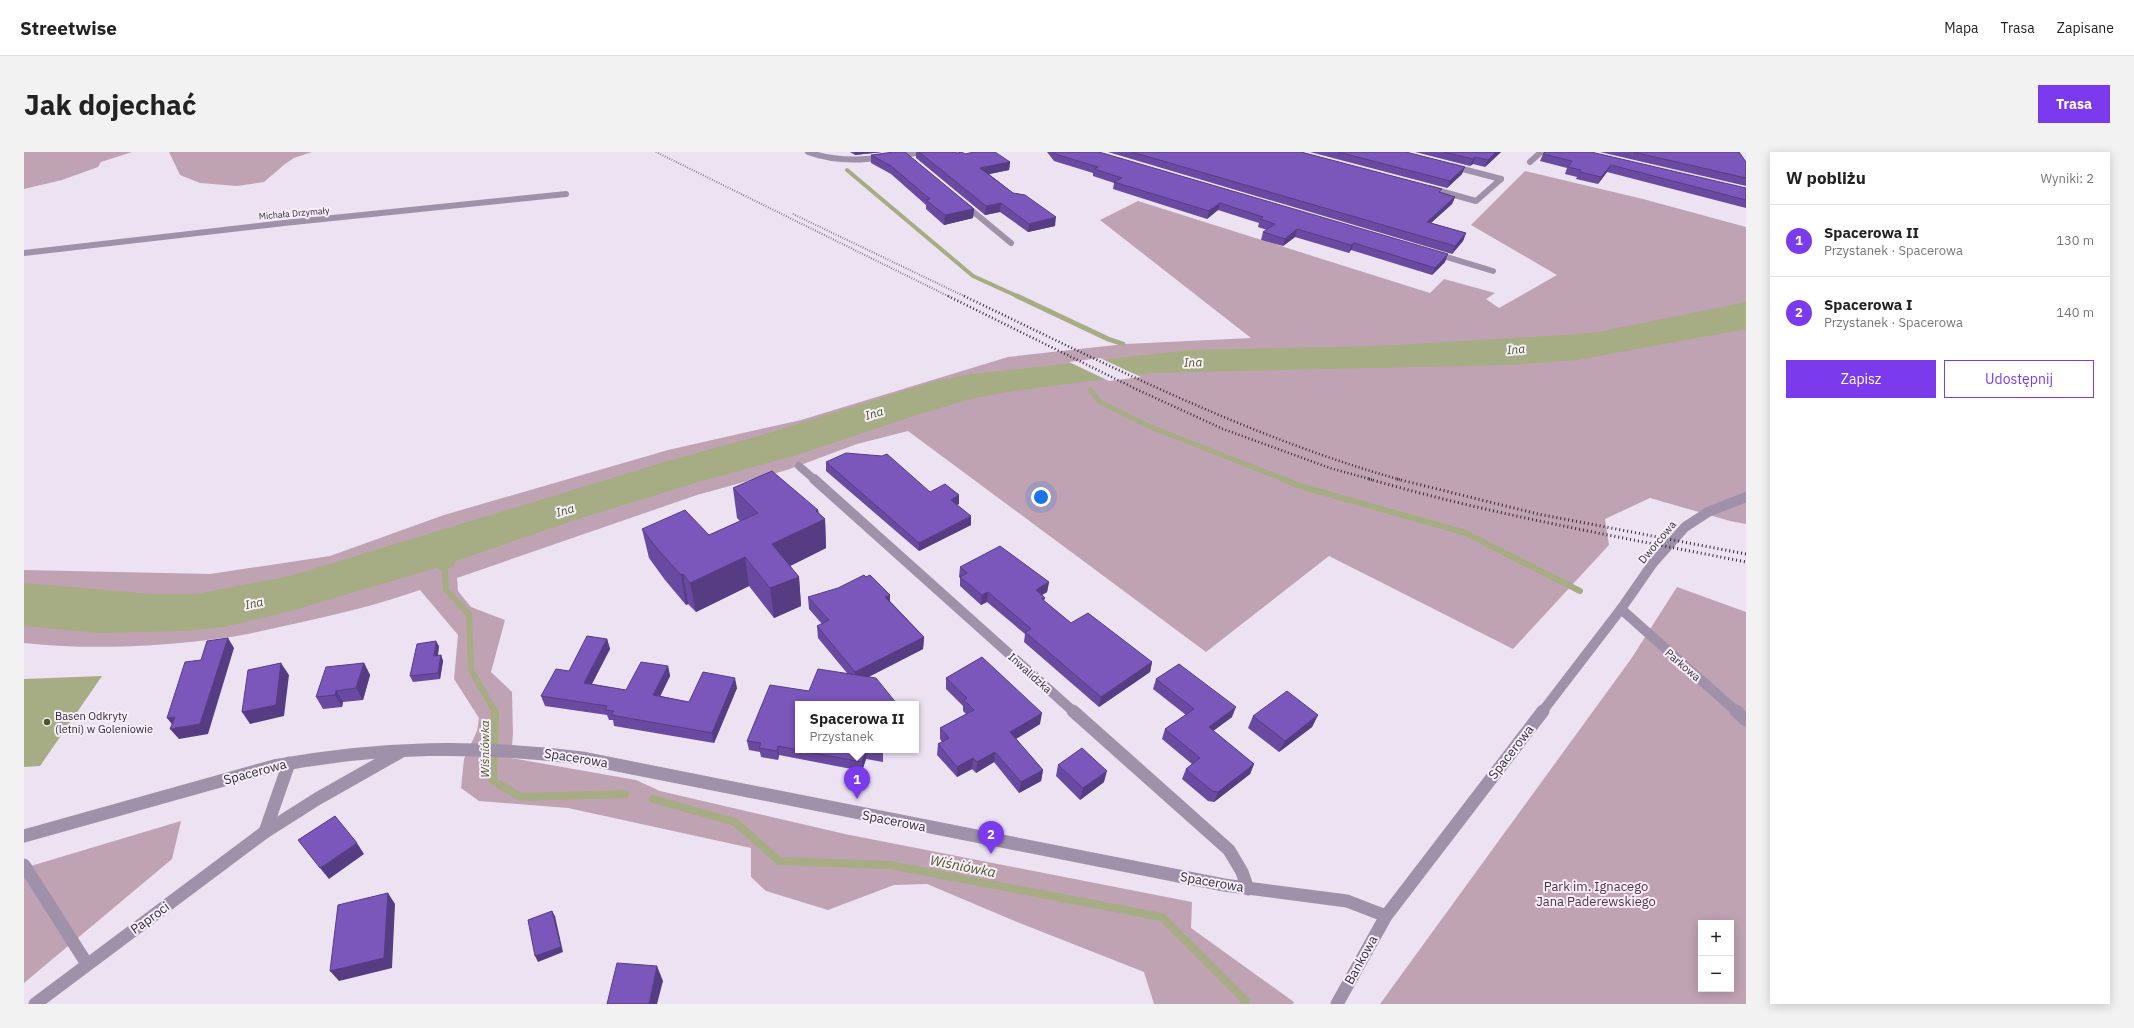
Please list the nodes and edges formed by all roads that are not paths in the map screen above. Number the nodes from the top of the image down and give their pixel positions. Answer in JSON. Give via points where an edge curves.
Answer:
{"nodes":[{"id":1,"x":808,"y":152,"type":"edge"},
{"id":2,"x":923,"y":152,"type":"edge"},
{"id":3,"x":1541,"y":152,"type":"edge"},
{"id":4,"x":904,"y":154,"type":"junction"},
{"id":5,"x":910,"y":159,"type":"edge"},
{"id":6,"x":1530,"y":162,"type":"dead end"},
{"id":7,"x":1441,"y":163,"type":"edge"},
{"id":8,"x":1422,"y":187,"type":"edge"},
{"id":9,"x":566,"y":194,"type":"dead end"},
{"id":10,"x":958,"y":198,"type":"edge"},
{"id":11,"x":1011,"y":243,"type":"dead end"},
{"id":12,"x":1426,"y":251,"type":"edge"},
{"id":13,"x":24,"y":253,"type":"edge"},
{"id":14,"x":1493,"y":271,"type":"dead end"},
{"id":15,"x":799,"y":466,"type":"dead end"},
{"id":16,"x":1746,"y":497,"type":"edge"},
{"id":17,"x":1621,"y":609,"type":"junction"},
{"id":18,"x":1746,"y":720,"type":"edge"},
{"id":19,"x":405,"y":749,"type":"junction"},
{"id":20,"x":289,"y":763,"type":"junction"},
{"id":21,"x":265,"y":832,"type":"junction"},
{"id":22,"x":24,"y":836,"type":"edge"},
{"id":23,"x":24,"y":865,"type":"edge"},
{"id":24,"x":1248,"y":888,"type":"junction"},
{"id":25,"x":1386,"y":916,"type":"junction"},
{"id":26,"x":88,"y":964,"type":"junction"},
{"id":27,"x":35,"y":1004,"type":"edge"},
{"id":28,"x":1337,"y":1004,"type":"edge"}],
"edges":[{"from":1,"to":4,"type":"street","via":[[827,159],[843,160]]},
{"from":2,"to":4,"type":"street"},
{"from":3,"to":6,"type":"street"},
{"from":4,"to":5,"type":"street"},
{"from":7,"to":8,"type":"street","via":[[1501,178],[1476,201]]},
{"from":9,"to":13,"type":"street","name":"Michała Drzymały"},
{"from":10,"to":11,"type":"street"},
{"from":12,"to":14,"type":"street"},
{"from":15,"to":24,"type":"street","name":"Inwalidzka","via":[[1229,850]]},
{"from":16,"to":17,"type":"street","name":"Dworcowa","via":[[1708,512],[1685,527],[1653,563]]},
{"from":17,"to":18,"type":"street","name":"Parkowa"},
{"from":17,"to":25,"type":"street","name":"Spacerowa"},
{"from":19,"to":20,"type":"street","name":"Spacerowa","via":[[346,753]]},
{"from":19,"to":21,"type":"street","name":"Paproci"},
{"from":19,"to":24,"type":"street","name":"Spacerowa","via":[[514,750],[582,758],[1018,846]]},
{"from":20,"to":21,"type":"street"},
{"from":20,"to":22,"type":"street","name":"Spacerowa"},
{"from":21,"to":26,"type":"street","name":"Paproci"},
{"from":23,"to":26,"type":"street"},
{"from":24,"to":25,"type":"street","name":"Spacerowa","via":[[1347,901]]},
{"from":25,"to":28,"type":"street","name":"Bankowa"},
{"from":26,"to":27,"type":"street","name":"Paproci"}]}
